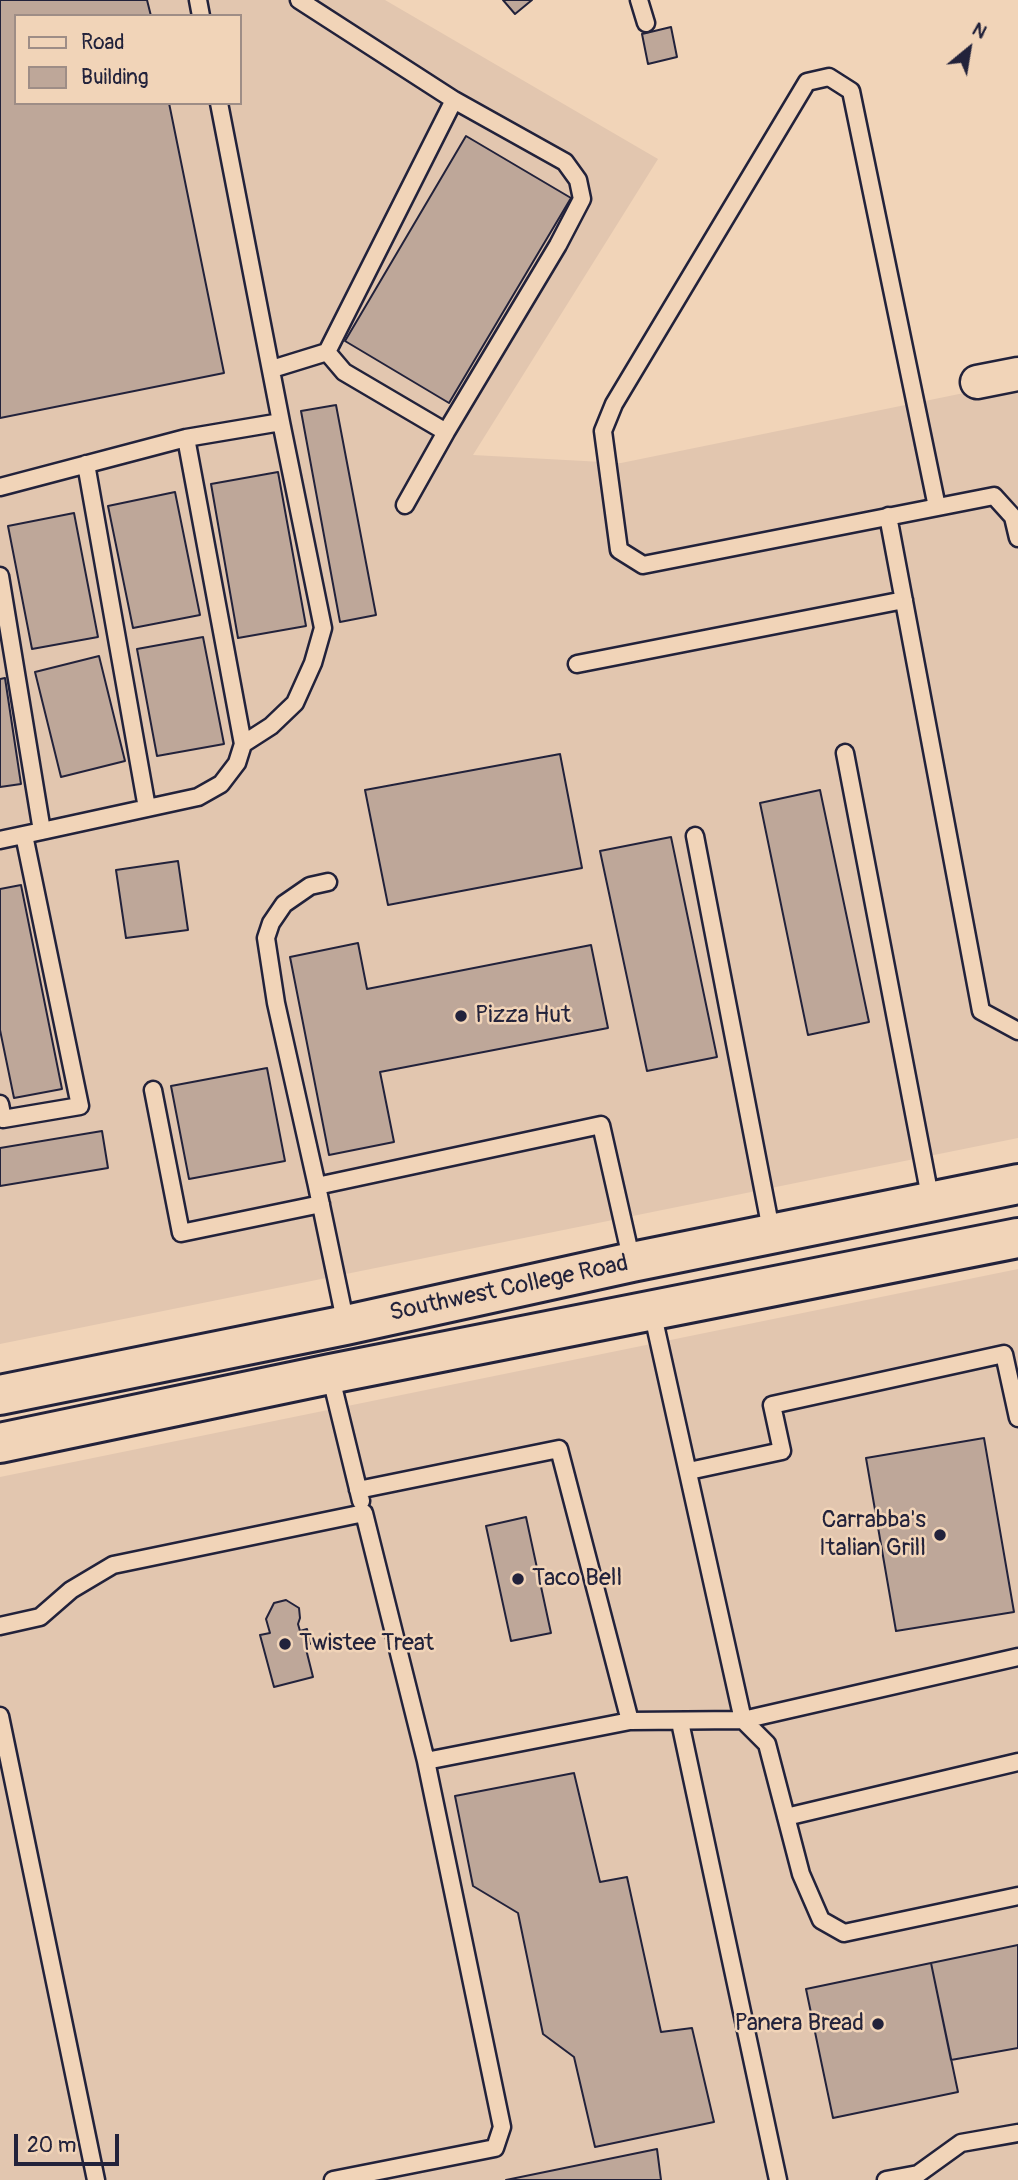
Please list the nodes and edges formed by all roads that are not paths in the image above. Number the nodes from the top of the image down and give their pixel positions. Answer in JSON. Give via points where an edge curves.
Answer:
{"nodes":[{"id":1,"x":299,"y":0,"type":"edge"},
{"id":2,"x":639,"y":0,"type":"edge"},
{"id":3,"x":646,"y":23,"type":"dead end"},
{"id":4,"x":454,"y":100,"type":"junction"},
{"id":5,"x":219,"y":105,"type":"edge"},
{"id":6,"x":327,"y":352,"type":"junction"},
{"id":7,"x":272,"y":369,"type":"junction"},
{"id":8,"x":1018,"y":374,"type":"edge"},
{"id":9,"x":977,"y":382,"type":"dead end"},
{"id":10,"x":281,"y":422,"type":"junction"},
{"id":11,"x":446,"y":432,"type":"junction"},
{"id":12,"x":186,"y":438,"type":"junction"},
{"id":13,"x":86,"y":464,"type":"junction"},
{"id":14,"x":0,"y":487,"type":"edge"},
{"id":15,"x":405,"y":505,"type":"dead end"},
{"id":16,"x":937,"y":507,"type":"junction"},
{"id":17,"x":888,"y":516,"type":"junction"},
{"id":18,"x":1018,"y":538,"type":"edge"},
{"id":19,"x":0,"y":576,"type":"edge"},
{"id":20,"x":1,"y":597,"type":"edge"},
{"id":21,"x":904,"y":600,"type":"junction"},
{"id":22,"x":577,"y":664,"type":"dead end"},
{"id":23,"x":243,"y":744,"type":"junction"},
{"id":24,"x":845,"y":753,"type":"dead end"},
{"id":25,"x":147,"y":808,"type":"junction"},
{"id":26,"x":42,"y":831,"type":"junction"},
{"id":27,"x":24,"y":835,"type":"junction"},
{"id":28,"x":695,"y":836,"type":"dead end"},
{"id":29,"x":0,"y":840,"type":"edge"},
{"id":30,"x":328,"y":882,"type":"dead end"},
{"id":31,"x":1018,"y":1031,"type":"edge"},
{"id":32,"x":153,"y":1090,"type":"dead end"},
{"id":33,"x":0,"y":1104,"type":"edge"},
{"id":34,"x":1018,"y":1184,"type":"edge"},
{"id":35,"x":317,"y":1186,"type":"junction"},
{"id":36,"x":931,"y":1202,"type":"junction"},
{"id":37,"x":321,"y":1205,"type":"junction"},
{"id":38,"x":772,"y":1235,"type":"junction"},
{"id":39,"x":1018,"y":1238,"type":"edge"},
{"id":40,"x":632,"y":1262,"type":"junction"},
{"id":41,"x":652,"y":1311,"type":"junction"},
{"id":42,"x":346,"y":1325,"type":"junction"},
{"id":43,"x":330,"y":1374,"type":"junction"},
{"id":44,"x":0,"y":1395,"type":"edge"},
{"id":45,"x":1018,"y":1418,"type":"edge"},
{"id":46,"x":0,"y":1443,"type":"edge"},
{"id":47,"x":689,"y":1471,"type":"junction"},
{"id":48,"x":358,"y":1490,"type":"junction"},
{"id":49,"x":364,"y":1513,"type":"junction"},
{"id":50,"x":0,"y":1626,"type":"edge"},
{"id":51,"x":1018,"y":1657,"type":"edge"},
{"id":52,"x":0,"y":1716,"type":"edge"},
{"id":53,"x":630,"y":1720,"type":"junction"},
{"id":54,"x":743,"y":1720,"type":"junction"},
{"id":55,"x":680,"y":1722,"type":"junction"},
{"id":56,"x":426,"y":1761,"type":"junction"},
{"id":57,"x":1018,"y":1762,"type":"edge"},
{"id":58,"x":786,"y":1817,"type":"junction"},
{"id":59,"x":1018,"y":1896,"type":"edge"},
{"id":60,"x":1018,"y":2133,"type":"edge"},
{"id":61,"x":96,"y":2180,"type":"edge"},
{"id":62,"x":333,"y":2180,"type":"edge"},
{"id":63,"x":778,"y":2180,"type":"edge"},
{"id":64,"x":886,"y":2180,"type":"edge"}],
"edges":[{"from":1,"to":4,"type":"lane"},
{"from":2,"to":3,"type":"lane"},
{"from":4,"to":6,"type":"lane"},
{"from":4,"to":11,"type":"lane","via":[[565,162],[578,180],[582,199]]},
{"from":5,"to":7,"type":"lane"},
{"from":6,"to":7,"type":"lane"},
{"from":6,"to":11,"type":"lane","via":[[344,372]]},
{"from":7,"to":10,"type":"lane"},
{"from":8,"to":9,"type":"street"},
{"from":10,"to":12,"type":"lane"},
{"from":10,"to":23,"type":"lane","via":[[323,628],[295,703]]},
{"from":11,"to":15,"type":"lane"},
{"from":12,"to":13,"type":"lane"},
{"from":12,"to":23,"type":"lane"},
{"from":13,"to":14,"type":"lane"},
{"from":13,"to":25,"type":"lane"},
{"from":16,"to":17,"type":"lane"},
{"from":16,"to":17,"type":"lane","via":[[851,91],[830,76],[807,82],[614,404],[603,431],[620,550],[643,565]]},
{"from":16,"to":18,"type":"lane","via":[[994,496],[1013,517]]},
{"from":17,"to":21,"type":"lane"},
{"from":19,"to":20,"type":"lane"},
{"from":20,"to":26,"type":"lane"},
{"from":21,"to":22,"type":"lane"},
{"from":21,"to":31,"type":"lane","via":[[981,1011]]},
{"from":23,"to":25,"type":"lane","via":[[237,763],[221,784],[198,797]]},
{"from":24,"to":36,"type":"lane"},
{"from":25,"to":26,"type":"lane"},
{"from":26,"to":27,"type":"lane"},
{"from":27,"to":29,"type":"lane"},
{"from":27,"to":33,"type":"lane","via":[[80,1105],[3,1119]]},
{"from":28,"to":38,"type":"lane"},
{"from":30,"to":35,"type":"lane","via":[[310,886],[284,904],[266,938]]},
{"from":32,"to":37,"type":"lane","via":[[181,1233]]},
{"from":34,"to":36,"type":"main road","name":"Southwest College Road"},
{"from":35,"to":37,"type":"lane"},
{"from":35,"to":40,"type":"lane","via":[[601,1125]]},
{"from":36,"to":38,"type":"main road","name":"Southwest College Road"},
{"from":37,"to":42,"type":"lane"},
{"from":38,"to":40,"type":"main road","name":"Southwest College Road"},
{"from":39,"to":41,"type":"main road","name":"Southwest College Road"},
{"from":40,"to":42,"type":"main road","name":"Southwest College Road"},
{"from":41,"to":43,"type":"main road","name":"Southwest College Road"},
{"from":41,"to":47,"type":"lane"},
{"from":42,"to":44,"type":"main road","name":"Southwest College Road"},
{"from":43,"to":46,"type":"main road","name":"Southwest College Road"},
{"from":43,"to":48,"type":"lane"},
{"from":45,"to":47,"type":"lane","via":[[1004,1354],[772,1405],[782,1451]]},
{"from":47,"to":54,"type":"lane"},
{"from":48,"to":49,"type":"lane"},
{"from":48,"to":53,"type":"lane","via":[[559,1449]]},
{"from":49,"to":50,"type":"lane","via":[[113,1565],[71,1590],[40,1617]]},
{"from":49,"to":56,"type":"lane"},
{"from":51,"to":54,"type":"lane"},
{"from":52,"to":61,"type":"lane"},
{"from":53,"to":55,"type":"lane"},
{"from":53,"to":56,"type":"lane"},
{"from":54,"to":55,"type":"lane"},
{"from":54,"to":58,"type":"lane","via":[[766,1744]]},
{"from":55,"to":63,"type":"lane"},
{"from":56,"to":62,"type":"lane","via":[[502,2127],[495,2148]]},
{"from":57,"to":58,"type":"lane"},
{"from":58,"to":59,"type":"lane","via":[[801,1874],[821,1920],[844,1933]]},
{"from":60,"to":64,"type":"lane","via":[[961,2143],[918,2174]]}]}
